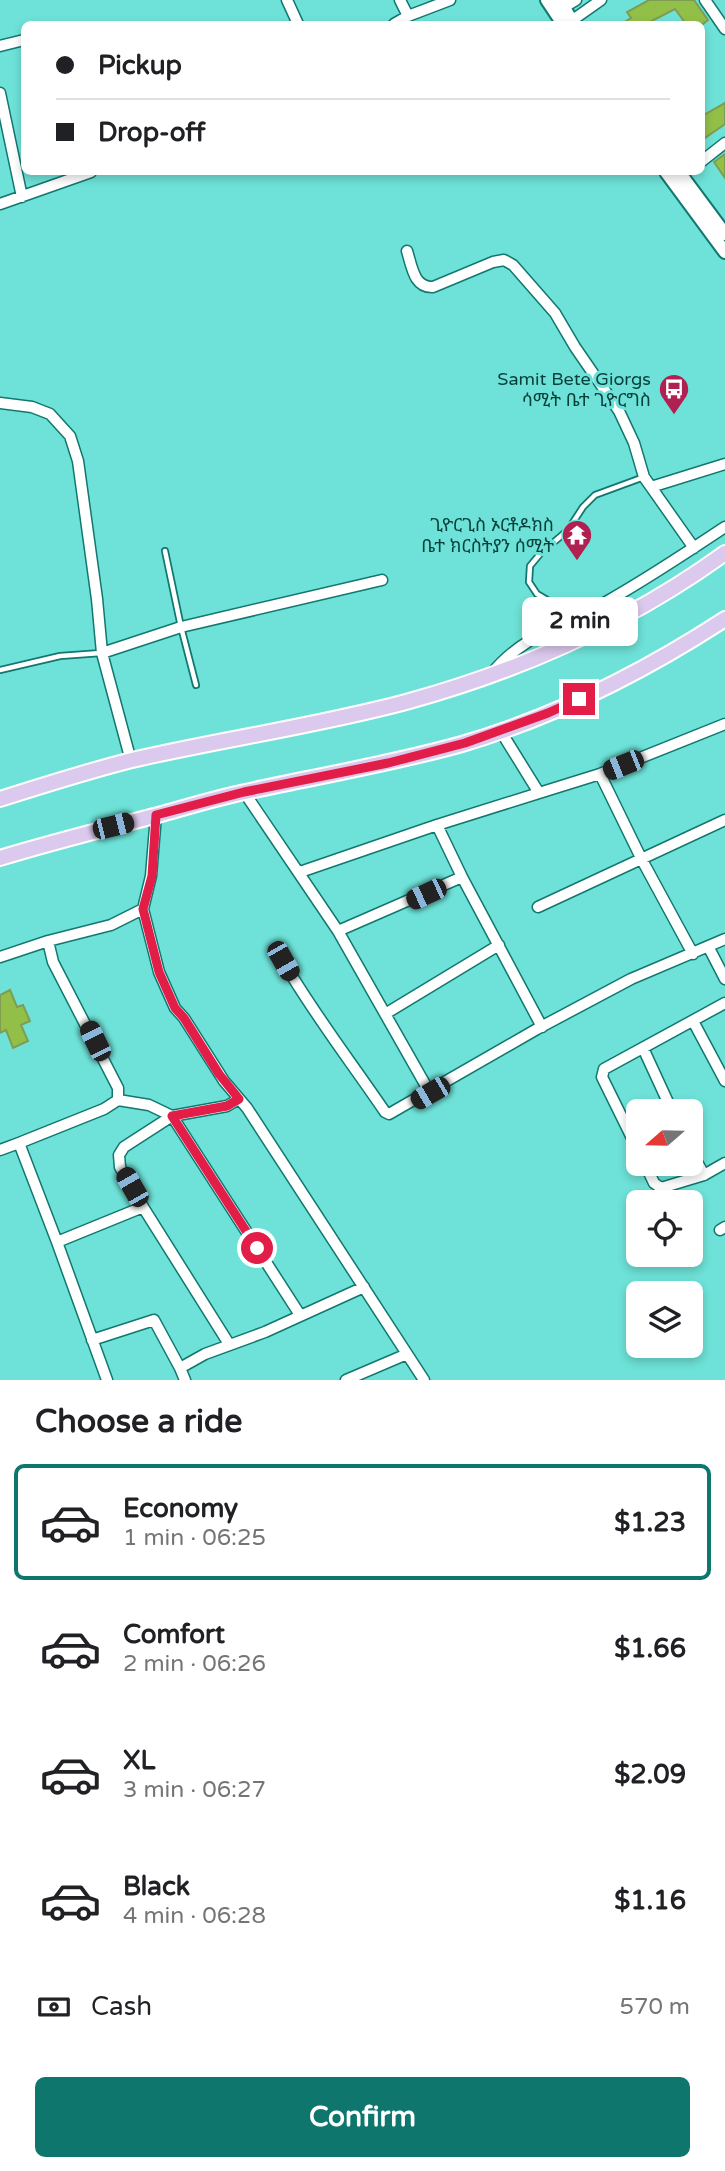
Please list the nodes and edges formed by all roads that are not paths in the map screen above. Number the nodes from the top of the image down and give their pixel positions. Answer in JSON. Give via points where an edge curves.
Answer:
{"nodes":[{"id":1,"x":287,"y":0,"type":"edge"},
{"id":2,"x":400,"y":0,"type":"edge"},
{"id":3,"x":450,"y":0,"type":"edge"},
{"id":4,"x":547,"y":0,"type":"edge"},
{"id":5,"x":576,"y":0,"type":"edge"},
{"id":6,"x":601,"y":0,"type":"edge"},
{"id":7,"x":705,"y":0,"type":"edge"},
{"id":8,"x":559,"y":7,"type":"edge"},
{"id":9,"x":408,"y":16,"type":"junction"},
{"id":10,"x":297,"y":21,"type":"edge"},
{"id":11,"x":399,"y":21,"type":"edge"},
{"id":12,"x":573,"y":21,"type":"edge"},
{"id":13,"x":725,"y":29,"type":"edge"},
{"id":14,"x":21,"y":41,"type":"edge"},
{"id":15,"x":0,"y":46,"type":"edge"},
{"id":16,"x":0,"y":93,"type":"edge"},
{"id":17,"x":725,"y":143,"type":"edge"},
{"id":18,"x":705,"y":159,"type":"edge"},
{"id":19,"x":83,"y":175,"type":"edge"},
{"id":20,"x":681,"y":175,"type":"edge"},
{"id":21,"x":22,"y":197,"type":"junction"},
{"id":22,"x":0,"y":204,"type":"edge"},
{"id":23,"x":725,"y":234,"type":"edge"},
{"id":24,"x":407,"y":251,"type":"dead end"},
{"id":25,"x":725,"y":252,"type":"edge"},
{"id":26,"x":0,"y":403,"type":"edge"},
{"id":27,"x":725,"y":464,"type":"edge"},
{"id":28,"x":644,"y":477,"type":"junction"},
{"id":29,"x":651,"y":488,"type":"junction"},
{"id":30,"x":725,"y":527,"type":"edge"},
{"id":31,"x":694,"y":548,"type":"junction"},
{"id":32,"x":165,"y":551,"type":"dead end"},
{"id":33,"x":725,"y":552,"type":"edge"},
{"id":34,"x":382,"y":580,"type":"dead end"},
{"id":35,"x":725,"y":619,"type":"edge"},
{"id":36,"x":566,"y":622,"type":"junction"},
{"id":37,"x":181,"y":627,"type":"junction"},
{"id":38,"x":102,"y":653,"type":"junction"},
{"id":39,"x":0,"y":670,"type":"edge"},
{"id":40,"x":490,"y":676,"type":"junction"},
{"id":41,"x":196,"y":685,"type":"dead end"},
{"id":42,"x":725,"y":724,"type":"edge"},
{"id":43,"x":500,"y":730,"type":"junction"},
{"id":44,"x":131,"y":761,"type":"junction"},
{"id":45,"x":600,"y":774,"type":"junction"},
{"id":46,"x":244,"y":792,"type":"junction"},
{"id":47,"x":539,"y":793,"type":"junction"},
{"id":48,"x":0,"y":799,"type":"edge"},
{"id":49,"x":156,"y":815,"type":"junction"},
{"id":50,"x":725,"y":820,"type":"edge"},
{"id":51,"x":437,"y":825,"type":"junction"},
{"id":52,"x":0,"y":858,"type":"edge"},
{"id":53,"x":642,"y":860,"type":"junction"},
{"id":54,"x":300,"y":872,"type":"junction"},
{"id":55,"x":462,"y":877,"type":"junction"},
{"id":56,"x":538,"y":907,"type":"dead end"},
{"id":57,"x":143,"y":909,"type":"junction"},
{"id":58,"x":338,"y":931,"type":"junction"},
{"id":59,"x":725,"y":939,"type":"edge"},
{"id":60,"x":48,"y":941,"type":"junction"},
{"id":61,"x":499,"y":945,"type":"junction"},
{"id":62,"x":709,"y":948,"type":"junction"},
{"id":63,"x":693,"y":954,"type":"junction"},
{"id":64,"x":0,"y":957,"type":"edge"},
{"id":65,"x":283,"y":961,"type":"dead end"},
{"id":66,"x":725,"y":979,"type":"edge"},
{"id":67,"x":725,"y":1003,"type":"edge"},
{"id":68,"x":385,"y":1014,"type":"junction"},
{"id":69,"x":693,"y":1021,"type":"junction"},
{"id":70,"x":542,"y":1027,"type":"junction"},
{"id":71,"x":643,"y":1048,"type":"junction"},
{"id":72,"x":725,"y":1081,"type":"edge"},
{"id":73,"x":430,"y":1093,"type":"junction"},
{"id":74,"x":239,"y":1099,"type":"junction"},
{"id":75,"x":666,"y":1099,"type":"edge"},
{"id":76,"x":118,"y":1100,"type":"junction"},
{"id":77,"x":172,"y":1116,"type":"junction"},
{"id":78,"x":626,"y":1124,"type":"edge"},
{"id":79,"x":19,"y":1143,"type":"junction"},
{"id":80,"x":0,"y":1150,"type":"edge"},
{"id":81,"x":725,"y":1163,"type":"edge"},
{"id":82,"x":704,"y":1175,"type":"edge"},
{"id":83,"x":651,"y":1176,"type":"edge"},
{"id":84,"x":701,"y":1176,"type":"edge"},
{"id":85,"x":143,"y":1207,"type":"junction"},
{"id":86,"x":57,"y":1242,"type":"junction"},
{"id":87,"x":364,"y":1287,"type":"junction"},
{"id":88,"x":300,"y":1315,"type":"junction"},
{"id":89,"x":92,"y":1340,"type":"junction"},
{"id":90,"x":229,"y":1344,"type":"junction"},
{"id":91,"x":407,"y":1354,"type":"junction"},
{"id":92,"x":180,"y":1368,"type":"junction"},
{"id":93,"x":107,"y":1380,"type":"edge"},
{"id":94,"x":185,"y":1380,"type":"edge"},
{"id":95,"x":346,"y":1380,"type":"edge"},
{"id":96,"x":424,"y":1380,"type":"edge"}],
"edges":[{"from":1,"to":10,"type":"street"},
{"from":2,"to":9,"type":"street"},
{"from":3,"to":9,"type":"street"},
{"from":4,"to":8,"type":"street"},
{"from":5,"to":8,"type":"street"},
{"from":6,"to":12,"type":"street"},
{"from":7,"to":13,"type":"street"},
{"from":9,"to":11,"type":"street"},
{"from":14,"to":15,"type":"street"},
{"from":16,"to":21,"type":"street"},
{"from":17,"to":18,"type":"street"},
{"from":19,"to":21,"type":"street"},
{"from":20,"to":23,"type":"street"},
{"from":20,"to":25,"type":"street"},
{"from":21,"to":22,"type":"street"},
{"from":24,"to":28,"type":"street","via":[[417,282],[426,287],[493,262],[504,260],[513,265],[555,313],[619,411]]},
{"from":26,"to":38,"type":"street","via":[[50,414],[70,436],[78,461]]},
{"from":27,"to":29,"type":"street"},
{"from":28,"to":29,"type":"street"},
{"from":28,"to":36,"type":"lane","via":[[595,495],[568,530],[530,566],[529,582],[537,594],[559,607]]},
{"from":29,"to":31,"type":"street"},
{"from":30,"to":31,"type":"street"},
{"from":31,"to":36,"type":"street"},
{"from":32,"to":37,"type":"lane"},
{"from":33,"to":40,"type":"main road","via":[[599,630]]},
{"from":34,"to":37,"type":"street"},
{"from":35,"to":43,"type":"main road","via":[[579,699]]},
{"from":36,"to":40,"type":"street","via":[[508,654]]},
{"from":37,"to":38,"type":"street"},
{"from":37,"to":41,"type":"lane"},
{"from":38,"to":39,"type":"lane","via":[[60,656]]},
{"from":38,"to":44,"type":"street"},
{"from":40,"to":44,"type":"main road","via":[[405,702]]},
{"from":42,"to":45,"type":"street"},
{"from":43,"to":46,"type":"main road","via":[[388,763]]},
{"from":43,"to":47,"type":"street"},
{"from":44,"to":48,"type":"main road"},
{"from":45,"to":47,"type":"street"},
{"from":45,"to":53,"type":"street"},
{"from":46,"to":49,"type":"main road"},
{"from":46,"to":54,"type":"street"},
{"from":47,"to":51,"type":"street"},
{"from":49,"to":52,"type":"main road"},
{"from":49,"to":57,"type":"street","via":[[152,876]]},
{"from":50,"to":53,"type":"street"},
{"from":51,"to":54,"type":"street"},
{"from":51,"to":55,"type":"street"},
{"from":53,"to":56,"type":"street"},
{"from":53,"to":63,"type":"street"},
{"from":54,"to":58,"type":"street"},
{"from":55,"to":58,"type":"street"},
{"from":55,"to":61,"type":"street"},
{"from":57,"to":60,"type":"street","via":[[111,925]]},
{"from":57,"to":74,"type":"street","via":[[159,972],[175,1008]]},
{"from":58,"to":68,"type":"street"},
{"from":59,"to":62,"type":"street"},
{"from":60,"to":64,"type":"street"},
{"from":60,"to":76,"type":"street","via":[[53,962],[118,1088]]},
{"from":61,"to":68,"type":"street"},
{"from":61,"to":70,"type":"street"},
{"from":62,"to":63,"type":"street"},
{"from":62,"to":66,"type":"street"},
{"from":63,"to":70,"type":"street","via":[[631,979]]},
{"from":65,"to":73,"type":"street","via":[[385,1112],[394,1113]]},
{"from":67,"to":69,"type":"street"},
{"from":68,"to":73,"type":"street"},
{"from":69,"to":71,"type":"street"},
{"from":69,"to":72,"type":"street"},
{"from":70,"to":73,"type":"street"},
{"from":71,"to":75,"type":"street"},
{"from":71,"to":78,"type":"street","via":[[602,1073]]},
{"from":74,"to":77,"type":"street","via":[[227,1106]]},
{"from":74,"to":87,"type":"street"},
{"from":76,"to":77,"type":"street","via":[[149,1105]]},
{"from":76,"to":79,"type":"street"},
{"from":77,"to":85,"type":"street","via":[[119,1155],[120,1167]]},
{"from":77,"to":88,"type":"street"},
{"from":79,"to":80,"type":"street"},
{"from":79,"to":86,"type":"street"},
{"from":81,"to":82,"type":"street"},
{"from":83,"to":84,"type":"street","via":[[662,1188]]},
{"from":85,"to":86,"type":"street"},
{"from":85,"to":90,"type":"street"},
{"from":86,"to":89,"type":"street"},
{"from":87,"to":88,"type":"street"},
{"from":87,"to":91,"type":"street"},
{"from":88,"to":90,"type":"street"},
{"from":89,"to":92,"type":"street","via":[[154,1320]]},
{"from":89,"to":93,"type":"street"},
{"from":90,"to":92,"type":"street"},
{"from":91,"to":95,"type":"street"},
{"from":91,"to":96,"type":"street"},
{"from":92,"to":94,"type":"street"}]}
